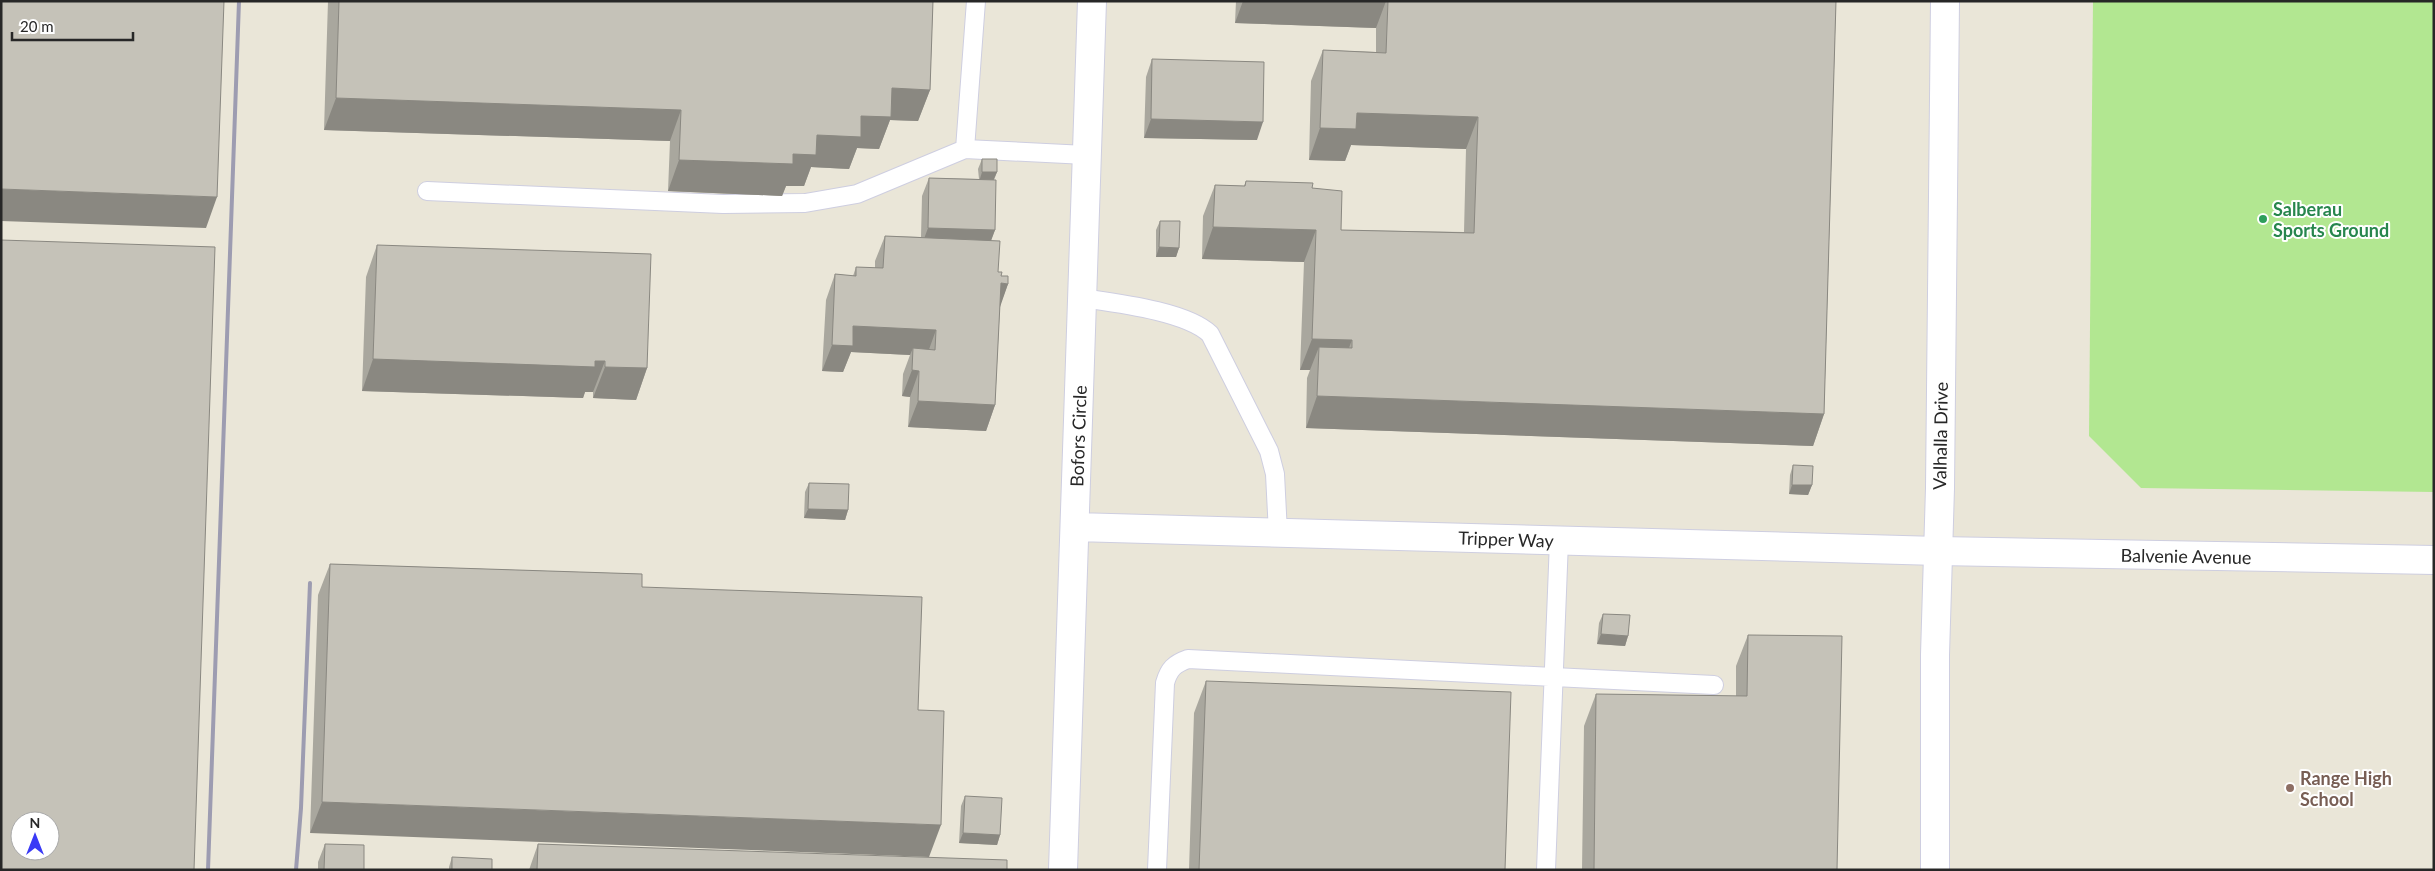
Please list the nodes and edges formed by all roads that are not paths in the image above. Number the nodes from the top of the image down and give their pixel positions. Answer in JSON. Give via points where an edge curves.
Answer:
{"nodes":[{"id":1,"x":976,"y":1,"type":"edge"},
{"id":2,"x":1092,"y":1,"type":"edge"},
{"id":3,"x":1946,"y":1,"type":"edge"},
{"id":4,"x":966,"y":148,"type":"junction"},
{"id":5,"x":1086,"y":155,"type":"junction"},
{"id":6,"x":426,"y":191,"type":"dead end"},
{"id":7,"x":1082,"y":298,"type":"junction"},
{"id":8,"x":1075,"y":527,"type":"junction"},
{"id":9,"x":1278,"y":533,"type":"junction"},
{"id":10,"x":1559,"y":541,"type":"junction"},
{"id":11,"x":1938,"y":551,"type":"junction"},
{"id":12,"x":2434,"y":560,"type":"edge"},
{"id":13,"x":1553,"y":678,"type":"junction"},
{"id":14,"x":1714,"y":685,"type":"dead end"},
{"id":15,"x":1063,"y":870,"type":"edge"},
{"id":16,"x":1157,"y":870,"type":"edge"},
{"id":17,"x":1546,"y":870,"type":"edge"},
{"id":18,"x":1935,"y":870,"type":"edge"}],
"edges":[{"from":1,"to":4,"type":"lane"},
{"from":2,"to":5,"type":"street","name":"Bofors Circle"},
{"from":3,"to":11,"type":"street","name":"Valhalla Drive"},
{"from":4,"to":5,"type":"lane"},
{"from":4,"to":6,"type":"lane","via":[[858,194],[805,203],[723,204]]},
{"from":5,"to":7,"type":"street","name":"Bofors Circle"},
{"from":7,"to":8,"type":"street","name":"Bofors Circle"},
{"from":7,"to":9,"type":"lane","via":[[1141,308],[1201,326],[1210,334],[1269,451],[1275,474]]},
{"from":8,"to":9,"type":"street","name":"Tripper Way"},
{"from":8,"to":15,"type":"street","name":"Bofors Circle"},
{"from":9,"to":10,"type":"street","name":"Tripper Way"},
{"from":10,"to":11,"type":"street","name":"Tripper Way"},
{"from":10,"to":13,"type":"lane"},
{"from":11,"to":12,"type":"street","name":"Balvenie Avenue"},
{"from":11,"to":18,"type":"street","name":"Valhalla Drive"},
{"from":13,"to":14,"type":"lane"},
{"from":13,"to":16,"type":"lane","via":[[1188,659],[1178,662],[1169,670],[1165,683]]},
{"from":13,"to":17,"type":"lane"}]}
